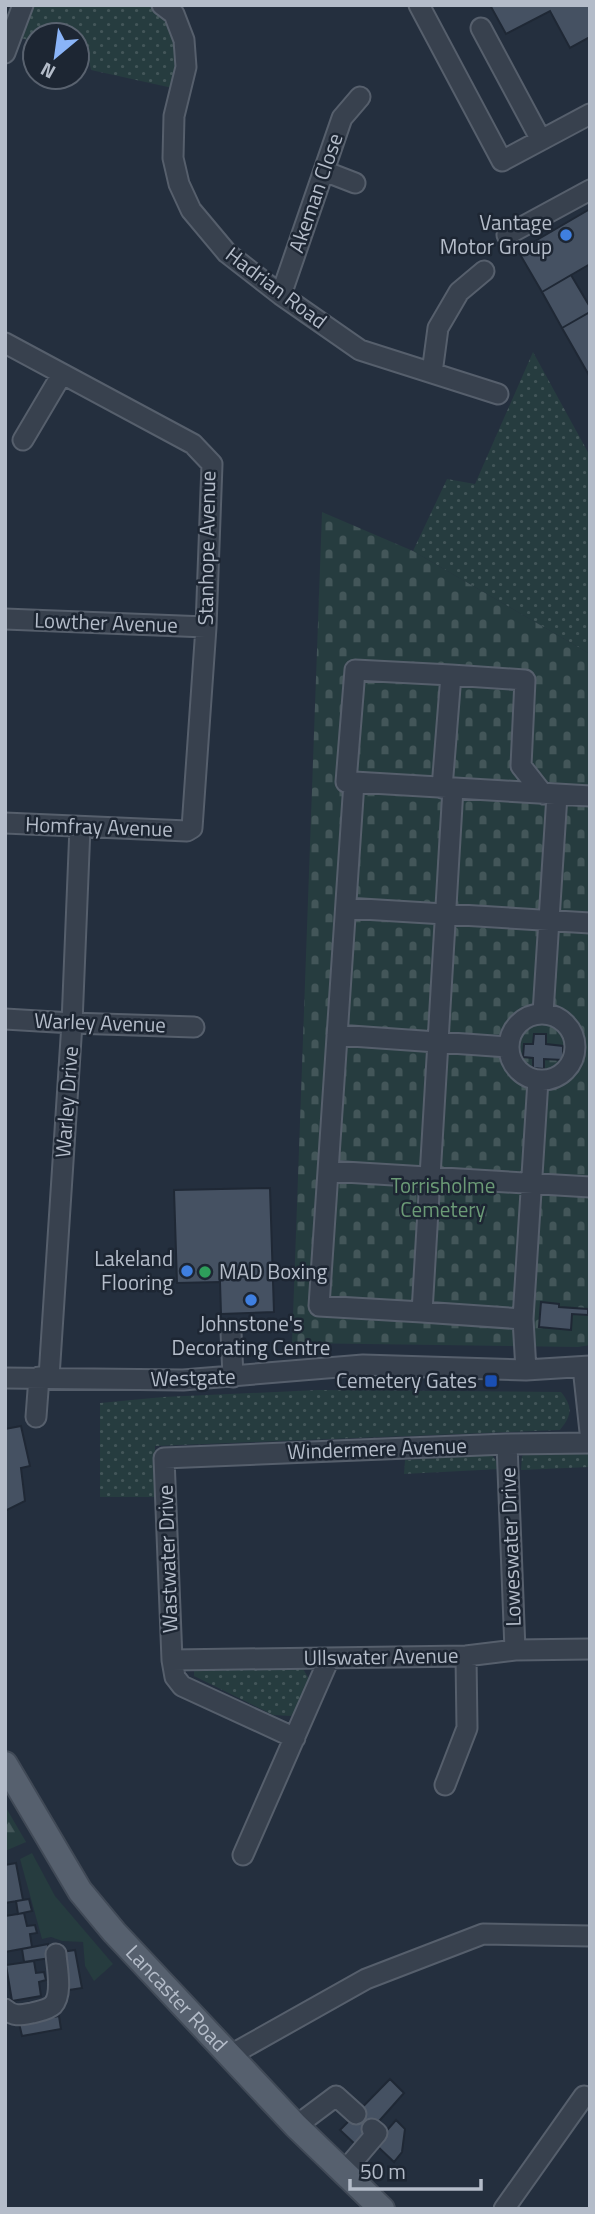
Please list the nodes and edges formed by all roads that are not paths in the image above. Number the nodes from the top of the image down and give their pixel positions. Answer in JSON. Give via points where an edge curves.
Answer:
{"nodes":[{"id":1,"x":23,"y":5,"type":"edge"},
{"id":2,"x":419,"y":5,"type":"edge"},
{"id":3,"x":173,"y":8,"type":"edge"},
{"id":4,"x":481,"y":28,"type":"dead end"},
{"id":5,"x":5,"y":53,"type":"edge"},
{"id":6,"x":360,"y":97,"type":"dead end"},
{"id":7,"x":590,"y":114,"type":"edge"},
{"id":8,"x":541,"y":141,"type":"junction"},
{"id":9,"x":324,"y":171,"type":"junction"},
{"id":10,"x":355,"y":183,"type":"dead end"},
{"id":11,"x":590,"y":190,"type":"edge"},
{"id":12,"x":507,"y":235,"type":"dead end"},
{"id":13,"x":484,"y":271,"type":"dead end"},
{"id":14,"x":281,"y":295,"type":"junction"},
{"id":15,"x":5,"y":343,"type":"edge"},
{"id":16,"x":432,"y":373,"type":"junction"},
{"id":17,"x":62,"y":374,"type":"junction"},
{"id":18,"x":499,"y":394,"type":"dead end"},
{"id":19,"x":23,"y":440,"type":"dead end"},
{"id":20,"x":5,"y":619,"type":"edge"},
{"id":21,"x":206,"y":627,"type":"junction"},
{"id":22,"x":452,"y":675,"type":"junction"},
{"id":23,"x":354,"y":782,"type":"junction"},
{"id":24,"x":448,"y":788,"type":"junction"},
{"id":25,"x":550,"y":794,"type":"junction"},
{"id":26,"x":590,"y":796,"type":"edge"},
{"id":27,"x":5,"y":823,"type":"edge"},
{"id":28,"x":80,"y":827,"type":"junction"},
{"id":29,"x":192,"y":828,"type":"joint"},
{"id":30,"x":346,"y":908,"type":"junction"},
{"id":31,"x":445,"y":914,"type":"junction"},
{"id":32,"x":549,"y":920,"type":"junction"},
{"id":33,"x":590,"y":923,"type":"edge"},
{"id":34,"x":543,"y":1013,"type":"junction"},
{"id":35,"x":5,"y":1019,"type":"edge"},
{"id":36,"x":72,"y":1023,"type":"junction"},
{"id":37,"x":194,"y":1027,"type":"dead end"},
{"id":38,"x":337,"y":1035,"type":"junction"},
{"id":39,"x":438,"y":1042,"type":"junction"},
{"id":40,"x":508,"y":1047,"type":"junction"},
{"id":41,"x":582,"y":1052,"type":"edge"},
{"id":42,"x":538,"y":1080,"type":"junction"},
{"id":43,"x":328,"y":1171,"type":"junction"},
{"id":44,"x":430,"y":1177,"type":"junction"},
{"id":45,"x":531,"y":1184,"type":"junction"},
{"id":46,"x":590,"y":1187,"type":"edge"},
{"id":47,"x":422,"y":1312,"type":"junction"},
{"id":48,"x":523,"y":1319,"type":"junction"},
{"id":49,"x":231,"y":1332,"type":"dead end"},
{"id":50,"x":586,"y":1366,"type":"edge"},
{"id":51,"x":526,"y":1370,"type":"junction"},
{"id":52,"x":44,"y":1377,"type":"junction"},
{"id":53,"x":233,"y":1377,"type":"junction"},
{"id":54,"x":5,"y":1378,"type":"edge"},
{"id":55,"x":36,"y":1417,"type":"dead end"},
{"id":56,"x":590,"y":1432,"type":"edge"},
{"id":57,"x":590,"y":1443,"type":"edge"},
{"id":58,"x":507,"y":1444,"type":"junction"},
{"id":59,"x":164,"y":1458,"type":"joint"},
{"id":60,"x":590,"y":1649,"type":"edge"},
{"id":61,"x":515,"y":1650,"type":"junction"},
{"id":62,"x":466,"y":1656,"type":"junction"},
{"id":63,"x":329,"y":1659,"type":"junction"},
{"id":64,"x":172,"y":1660,"type":"junction"},
{"id":65,"x":295,"y":1738,"type":"junction"},
{"id":66,"x":5,"y":1764,"type":"edge"},
{"id":67,"x":445,"y":1785,"type":"dead end"},
{"id":68,"x":243,"y":1855,"type":"dead end"},
{"id":69,"x":590,"y":1936,"type":"edge"},
{"id":70,"x":56,"y":1954,"type":"dead end"},
{"id":71,"x":5,"y":2009,"type":"edge"},
{"id":72,"x":229,"y":2056,"type":"junction"},
{"id":73,"x":584,"y":2096,"type":"dead end"},
{"id":74,"x":356,"y":2114,"type":"dead end"},
{"id":75,"x":296,"y":2126,"type":"junction"},
{"id":76,"x":372,"y":2129,"type":"dead end"},
{"id":77,"x":342,"y":2173,"type":"junction"},
{"id":78,"x":382,"y":2209,"type":"edge"},
{"id":79,"x":505,"y":2209,"type":"edge"}],
"edges":[{"from":1,"to":5,"type":"street"},
{"from":2,"to":8,"type":"street","via":[[502,161]]},
{"from":3,"to":14,"type":"street","name":"Hadrian Road","via":[[184,40],[186,67],[174,116],[173,158],[179,184],[191,210],[227,253]]},
{"from":4,"to":8,"type":"street"},
{"from":6,"to":9,"type":"street","name":"Akeman Close","via":[[342,118]]},
{"from":7,"to":8,"type":"street"},
{"from":9,"to":10,"type":"street"},
{"from":9,"to":14,"type":"street","name":"Akeman Close"},
{"from":11,"to":12,"type":"street"},
{"from":13,"to":16,"type":"street","via":[[459,292],[438,328]]},
{"from":14,"to":16,"type":"street","name":"Hadrian Road","via":[[360,350]]},
{"from":15,"to":17,"type":"street","name":"Stanhope Avenue"},
{"from":16,"to":18,"type":"street","name":"Hadrian Road"},
{"from":17,"to":19,"type":"street"},
{"from":17,"to":21,"type":"street","name":"Stanhope Avenue","via":[[193,444],[212,464]]},
{"from":20,"to":21,"type":"street","name":"Lowther Avenue"},
{"from":21,"to":29,"type":"street","name":"Stanhope Avenue"},
{"from":22,"to":23,"type":"street","via":[[355,670],[346,782]]},
{"from":22,"to":24,"type":"street"},
{"from":22,"to":25,"type":"street","via":[[525,680],[521,766]]},
{"from":23,"to":24,"type":"street"},
{"from":23,"to":30,"type":"street"},
{"from":24,"to":25,"type":"street"},
{"from":24,"to":31,"type":"street"},
{"from":25,"to":26,"type":"street"},
{"from":25,"to":32,"type":"street"},
{"from":27,"to":28,"type":"street","name":"Homfray Avenue"},
{"from":28,"to":29,"type":"street","name":"Homfray Avenue"},
{"from":28,"to":36,"type":"street","name":"Warley Drive"},
{"from":30,"to":31,"type":"street"},
{"from":30,"to":38,"type":"street"},
{"from":31,"to":32,"type":"street"},
{"from":31,"to":39,"type":"street"},
{"from":32,"to":33,"type":"street"},
{"from":32,"to":34,"type":"street"},
{"from":34,"to":40,"type":"street","via":[[526,1017],[514,1028]]},
{"from":34,"to":41,"type":"street","via":[[561,1019]]},
{"from":35,"to":36,"type":"street","name":"Warley Avenue"},
{"from":36,"to":37,"type":"street","name":"Warley Avenue"},
{"from":36,"to":52,"type":"street","name":"Warley Drive"},
{"from":38,"to":39,"type":"street"},
{"from":38,"to":43,"type":"street"},
{"from":39,"to":40,"type":"street"},
{"from":39,"to":44,"type":"street"},
{"from":40,"to":42,"type":"street","via":[[520,1073]]},
{"from":41,"to":42,"type":"street","via":[[554,1078]]},
{"from":42,"to":45,"type":"street"},
{"from":43,"to":44,"type":"street"},
{"from":43,"to":47,"type":"street","via":[[319,1306]]},
{"from":44,"to":45,"type":"street"},
{"from":44,"to":47,"type":"street"},
{"from":45,"to":46,"type":"street"},
{"from":45,"to":48,"type":"street"},
{"from":47,"to":48,"type":"street"},
{"from":48,"to":51,"type":"street"},
{"from":49,"to":53,"type":"street"},
{"from":50,"to":51,"type":"street","name":"Westgate"},
{"from":50,"to":56,"type":"street"},
{"from":51,"to":53,"type":"street","name":"Westgate","via":[[363,1365]]},
{"from":52,"to":53,"type":"street","name":"Westgate"},
{"from":52,"to":54,"type":"street","name":"Westgate"},
{"from":52,"to":55,"type":"street","name":"Warley Drive"},
{"from":57,"to":58,"type":"street","name":"Windermere Avenue"},
{"from":58,"to":59,"type":"street","name":"Windermere Avenue"},
{"from":58,"to":61,"type":"street","name":"Loweswater Drive"},
{"from":59,"to":64,"type":"street","name":"Wastwater Drive"},
{"from":60,"to":61,"type":"street","name":"Ullswater Avenue"},
{"from":61,"to":62,"type":"street","name":"Ullswater Avenue"},
{"from":62,"to":63,"type":"street","name":"Ullswater Avenue"},
{"from":62,"to":67,"type":"street","via":[[467,1728]]},
{"from":63,"to":64,"type":"street","name":"Ullswater Avenue"},
{"from":63,"to":65,"type":"street"},
{"from":64,"to":65,"type":"street","via":[[182,1686]]},
{"from":65,"to":68,"type":"street"},
{"from":66,"to":72,"type":"main road","name":"Lancaster Road","via":[[80,1891]]},
{"from":69,"to":72,"type":"street","via":[[483,1934],[366,1979]]},
{"from":70,"to":71,"type":"street","via":[[58,1988],[53,2005],[20,2015]]},
{"from":72,"to":75,"type":"main road","name":"Lancaster Road"},
{"from":73,"to":79,"type":"street"},
{"from":74,"to":75,"type":"street","via":[[336,2096]]},
{"from":75,"to":77,"type":"main road","name":"Lancaster Road"},
{"from":76,"to":77,"type":"street","via":[[377,2133]]},
{"from":77,"to":78,"type":"main road","name":"Lancaster Road"}]}
